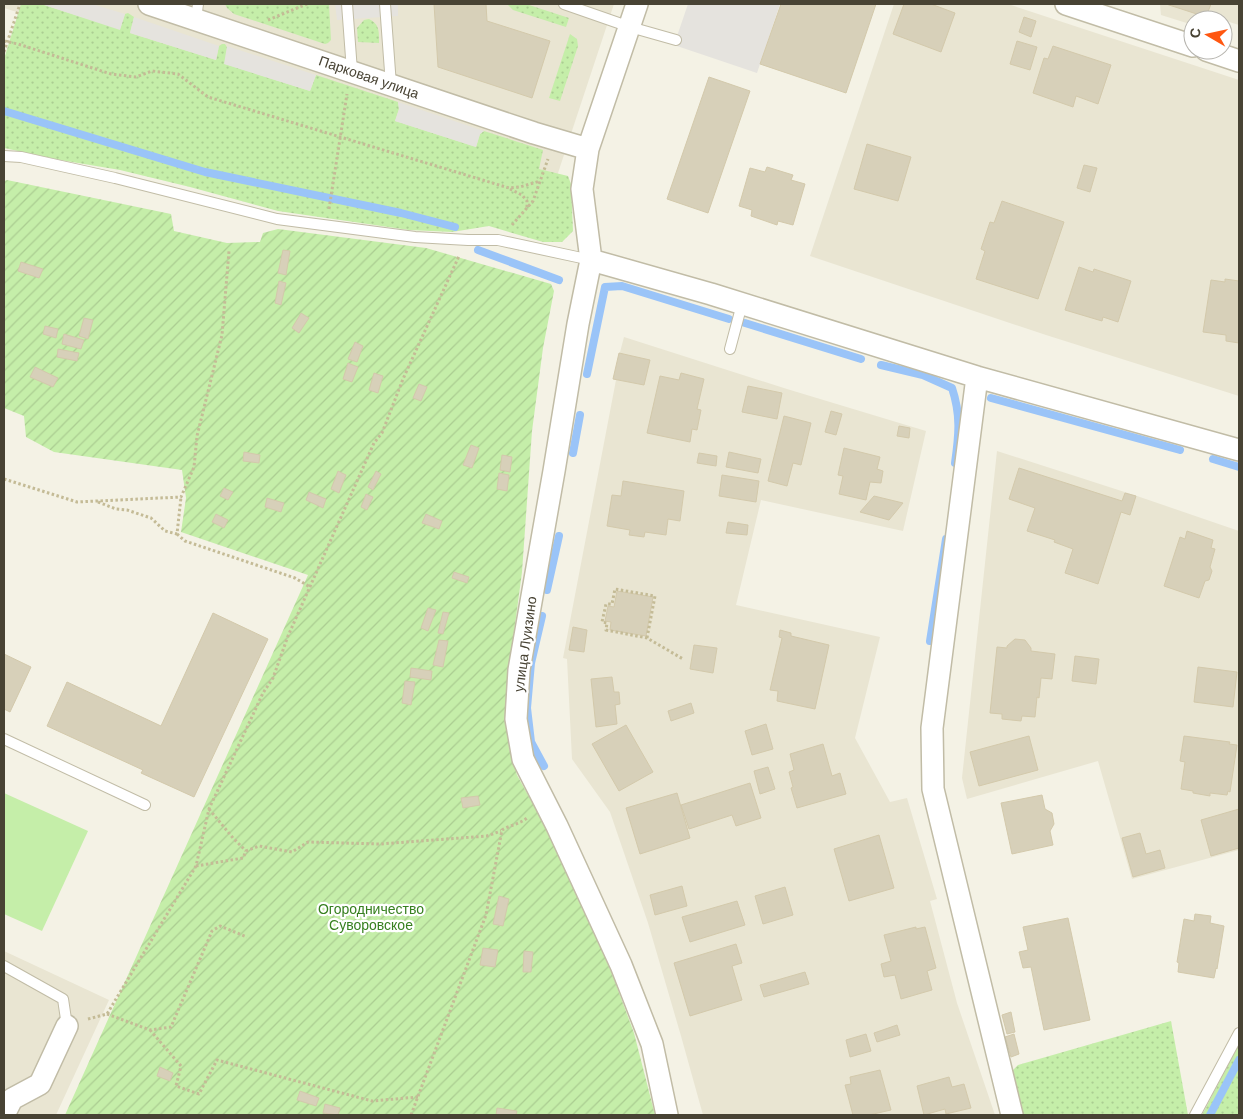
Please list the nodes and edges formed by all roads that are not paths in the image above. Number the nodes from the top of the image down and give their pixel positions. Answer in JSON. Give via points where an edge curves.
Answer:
{"nodes":[{"id":1,"x":149,"y":4,"type":"edge"},
{"id":2,"x":347,"y":4,"type":"edge"},
{"id":3,"x":384,"y":4,"type":"edge"},
{"id":4,"x":564,"y":4,"type":"edge"},
{"id":5,"x":637,"y":4,"type":"edge"},
{"id":6,"x":1066,"y":4,"type":"edge"},
{"id":7,"x":197,"y":11,"type":"edge"},
{"id":8,"x":630,"y":27,"type":"junction"},
{"id":9,"x":676,"y":40,"type":"dead end"},
{"id":10,"x":1183,"y":43,"type":"edge"},
{"id":11,"x":350,"y":81,"type":"junction"},
{"id":12,"x":391,"y":85,"type":"junction"},
{"id":13,"x":588,"y":149,"type":"junction"},
{"id":14,"x":4,"y":156,"type":"edge"},
{"id":15,"x":591,"y":260,"type":"junction"},
{"id":16,"x":742,"y":304,"type":"junction"},
{"id":17,"x":730,"y":349,"type":"dead end"},
{"id":18,"x":977,"y":377,"type":"junction"},
{"id":19,"x":1239,"y":450,"type":"edge"},
{"id":20,"x":4,"y":739,"type":"edge"},
{"id":21,"x":145,"y":805,"type":"dead end"},
{"id":22,"x":4,"y":966,"type":"edge"},
{"id":23,"x":66,"y":1026,"type":"joint"},
{"id":24,"x":1239,"y":1033,"type":"edge"},
{"id":25,"x":6,"y":1103,"type":"edge"},
{"id":26,"x":667,"y":1115,"type":"edge"},
{"id":27,"x":1012,"y":1115,"type":"edge"},
{"id":28,"x":1195,"y":1115,"type":"edge"}],
"edges":[{"from":1,"to":7,"type":"street","name":"Парковая улица"},
{"from":2,"to":11,"type":"lane"},
{"from":3,"to":12,"type":"lane"},
{"from":4,"to":8,"type":"lane"},
{"from":5,"to":8,"type":"street","name":"улица Луизино"},
{"from":6,"to":10,"type":"street"},
{"from":7,"to":11,"type":"street","name":"Парковая улица","via":[[238,35]]},
{"from":8,"to":9,"type":"lane"},
{"from":8,"to":13,"type":"street","name":"улица Луизино"},
{"from":11,"to":12,"type":"street","name":"Парковая улица"},
{"from":12,"to":13,"type":"street","name":"Парковая улица"},
{"from":13,"to":15,"type":"street","name":"улица Луизино","via":[[582,190]]},
{"from":14,"to":15,"type":"lane","via":[[115,178],[277,219],[415,237],[498,240]]},
{"from":15,"to":16,"type":"street"},
{"from":15,"to":26,"type":"street","name":"улица Луизино","via":[[519,670],[516,719],[523,759],[621,965],[652,1044]]},
{"from":16,"to":17,"type":"lane"},
{"from":16,"to":18,"type":"street"},
{"from":18,"to":19,"type":"street"},
{"from":18,"to":27,"type":"street","via":[[932,728],[933,789]]},
{"from":20,"to":21,"type":"lane"},
{"from":22,"to":23,"type":"lane","via":[[63,999]]},
{"from":23,"to":25,"type":"street","via":[[40,1084]]},
{"from":24,"to":28,"type":"lane"}]}
